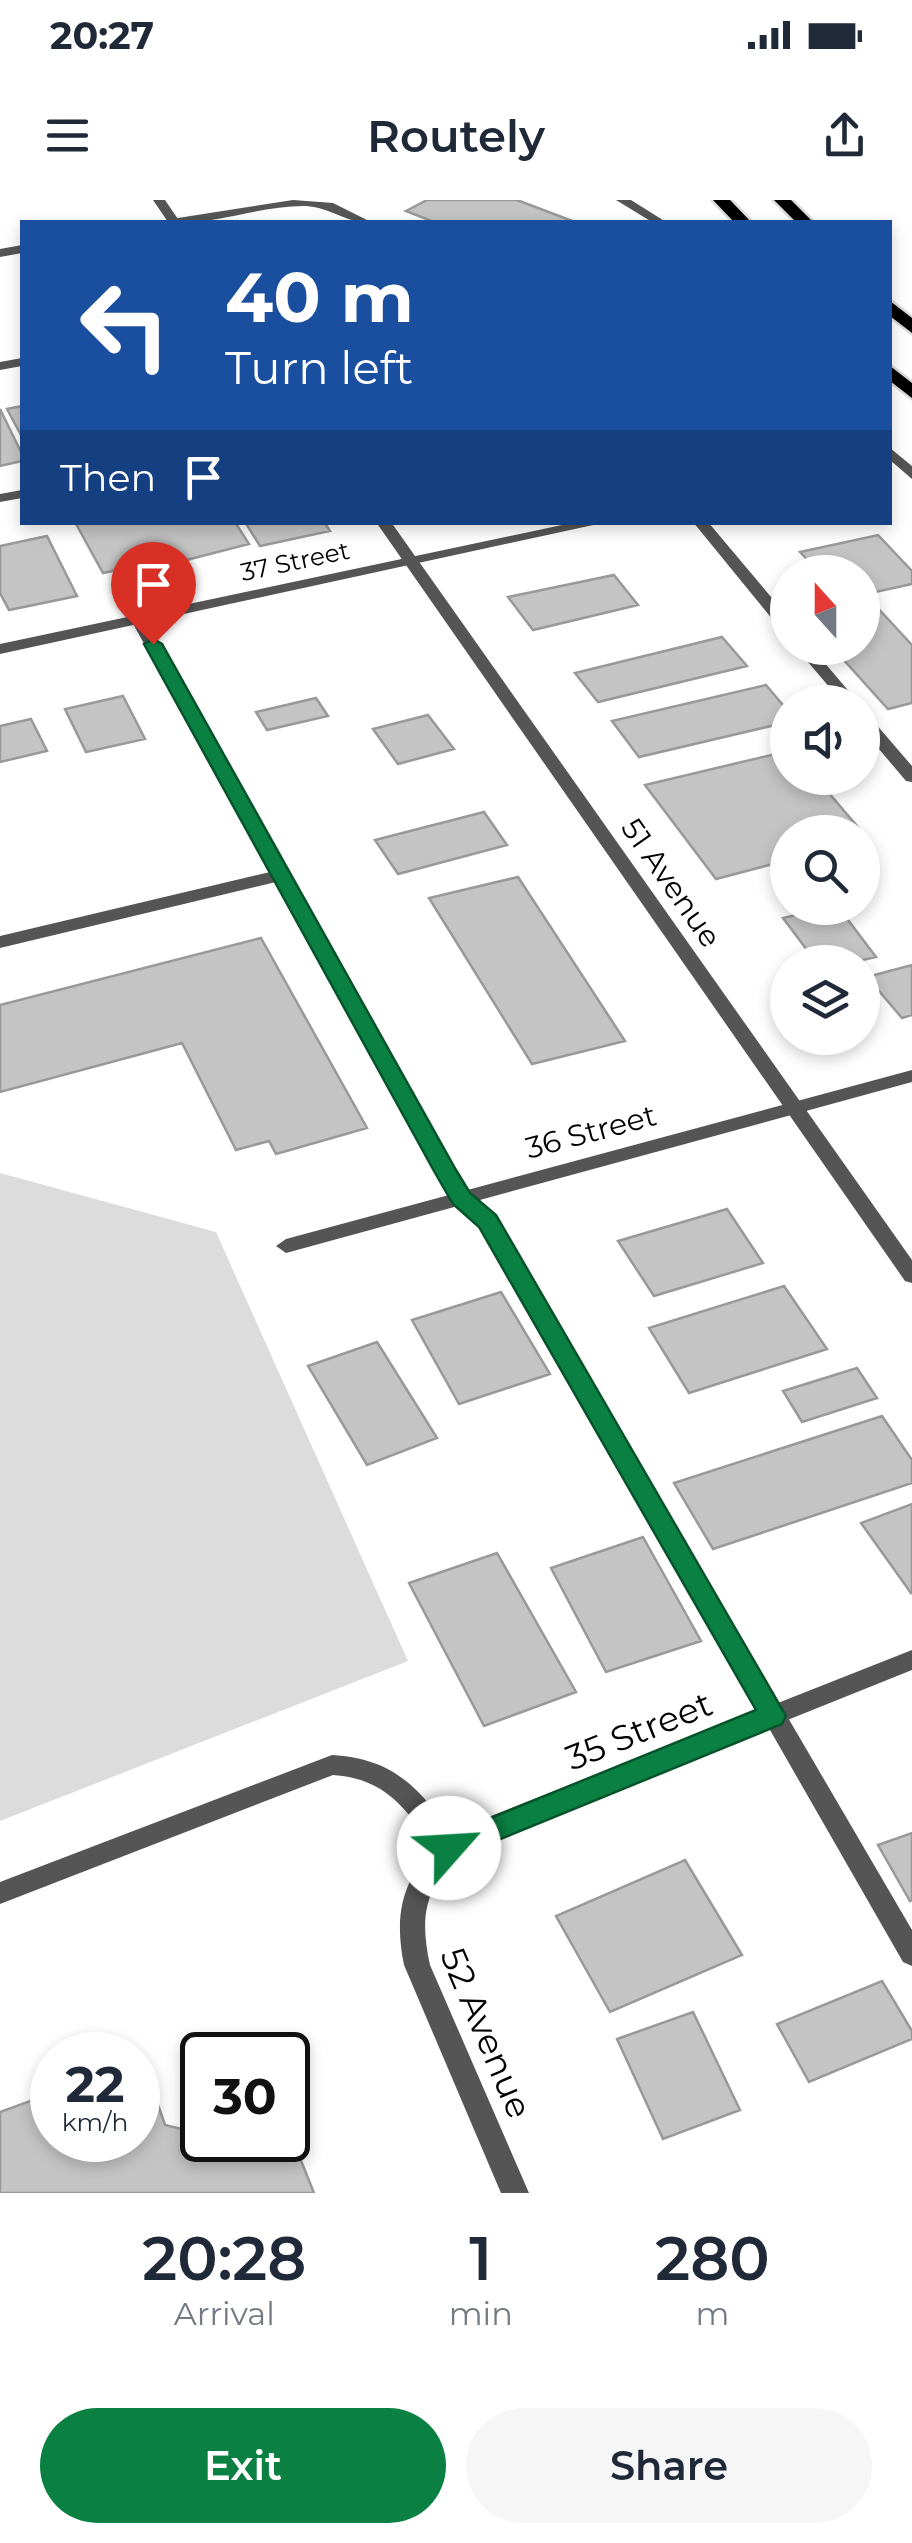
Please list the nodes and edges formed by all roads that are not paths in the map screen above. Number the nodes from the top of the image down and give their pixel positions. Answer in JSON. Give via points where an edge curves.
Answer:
{"nodes":[{"id":1,"x":622,"y":200,"type":"edge"},
{"id":2,"x":721,"y":200,"type":"edge"},
{"id":3,"x":782,"y":200,"type":"edge"},
{"id":4,"x":189,"y":220,"type":"edge"},
{"id":5,"x":360,"y":220,"type":"edge"},
{"id":6,"x":657,"y":220,"type":"edge"},
{"id":7,"x":742,"y":220,"type":"edge"},
{"id":8,"x":803,"y":220,"type":"edge"},
{"id":9,"x":892,"y":308,"type":"edge"},
{"id":10,"x":912,"y":328,"type":"edge"},
{"id":11,"x":892,"y":372,"type":"edge"},
{"id":12,"x":912,"y":393,"type":"edge"},
{"id":13,"x":898,"y":458,"type":"edge"},
{"id":14,"x":912,"y":474,"type":"edge"},
{"id":15,"x":386,"y":525,"type":"edge"},
{"id":16,"x":586,"y":525,"type":"edge"},
{"id":17,"x":702,"y":525,"type":"edge"},
{"id":18,"x":411,"y":562,"type":"junction"},
{"id":19,"x":770,"y":606,"type":"edge"},
{"id":20,"x":139,"y":620,"type":"junction"},
{"id":21,"x":0,"y":649,"type":"edge"},
{"id":22,"x":818,"y":665,"type":"edge"},
{"id":23,"x":836,"y":685,"type":"edge"},
{"id":24,"x":880,"y":739,"type":"edge"},
{"id":25,"x":912,"y":777,"type":"edge"},
{"id":26,"x":281,"y":875,"type":"junction"},
{"id":27,"x":0,"y":942,"type":"edge"},
{"id":28,"x":912,"y":1076,"type":"edge"},
{"id":29,"x":795,"y":1107,"type":"junction"},
{"id":30,"x":462,"y":1198,"type":"junction"},
{"id":31,"x":286,"y":1246,"type":"dead end"},
{"id":32,"x":912,"y":1276,"type":"edge"},
{"id":33,"x":912,"y":1660,"type":"edge"},
{"id":34,"x":773,"y":1716,"type":"junction"},
{"id":35,"x":449,"y":1848,"type":"junction"},
{"id":36,"x":0,"y":1893,"type":"edge"},
{"id":37,"x":912,"y":1954,"type":"edge"},
{"id":38,"x":515,"y":2193,"type":"edge"}],
"edges":[{"from":1,"to":6,"type":"street"},
{"from":2,"to":7,"type":"main road"},
{"from":3,"to":8,"type":"main road"},
{"from":4,"to":5,"type":"street","via":[[304,202]]},
{"from":9,"to":10,"type":"main road"},
{"from":11,"to":12,"type":"main road"},
{"from":13,"to":14,"type":"street"},
{"from":15,"to":18,"type":"street","name":"51 Avenue"},
{"from":16,"to":18,"type":"street","name":"37 Street"},
{"from":17,"to":19,"type":"street"},
{"from":18,"to":20,"type":"street","name":"37 Street"},
{"from":18,"to":29,"type":"street","name":"51 Avenue"},
{"from":20,"to":21,"type":"street","name":"37 Street"},
{"from":20,"to":26,"type":"street"},
{"from":22,"to":23,"type":"street"},
{"from":24,"to":25,"type":"street"},
{"from":26,"to":27,"type":"street"},
{"from":26,"to":30,"type":"street"},
{"from":28,"to":29,"type":"street","name":"36 Street"},
{"from":29,"to":30,"type":"street","name":"36 Street"},
{"from":29,"to":32,"type":"street","name":"51 Avenue"},
{"from":30,"to":31,"type":"street","name":"36 Street"},
{"from":30,"to":34,"type":"street","via":[[488,1221]]},
{"from":33,"to":34,"type":"street","name":"35 Street"},
{"from":34,"to":35,"type":"street","name":"35 Street"},
{"from":34,"to":37,"type":"street"},
{"from":35,"to":36,"type":"street","via":[[389,1777],[361,1765],[332,1765]]},
{"from":35,"to":38,"type":"street","name":"52 Avenue","via":[[422,1880],[409,1935]]}]}
